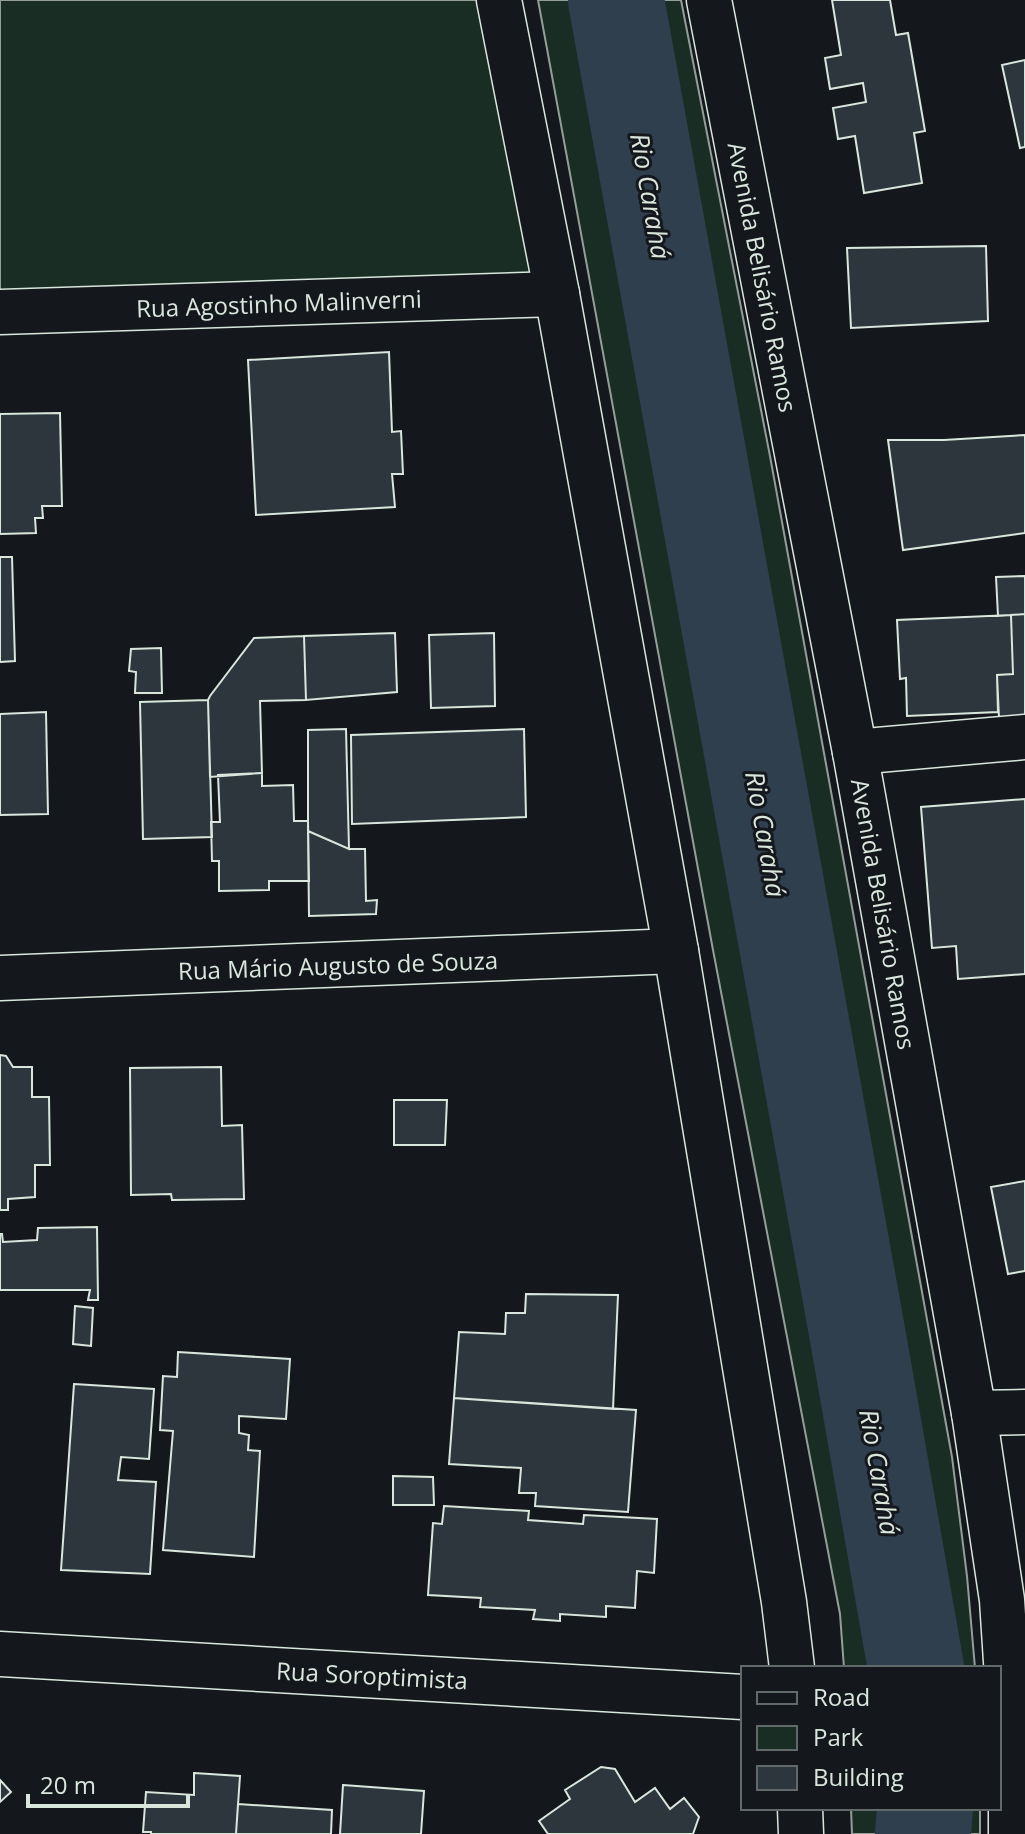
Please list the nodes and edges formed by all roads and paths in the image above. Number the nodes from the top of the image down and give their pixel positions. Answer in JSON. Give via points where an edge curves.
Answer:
{"nodes":[{"id":1,"x":499,"y":0,"type":"edge"},
{"id":2,"x":709,"y":0,"type":"edge"},
{"id":3,"x":557,"y":294,"type":"junction"},
{"id":4,"x":0,"y":312,"type":"edge"},
{"id":5,"x":1025,"y":737,"type":"edge"},
{"id":6,"x":855,"y":752,"type":"junction"},
{"id":7,"x":676,"y":951,"type":"junction"},
{"id":8,"x":0,"y":978,"type":"edge"},
{"id":9,"x":1025,"y":1412,"type":"edge"},
{"id":10,"x":974,"y":1413,"type":"junction"},
{"id":11,"x":0,"y":1654,"type":"edge"},
{"id":12,"x":792,"y":1666,"type":"edge"},
{"id":13,"x":741,"y":1697,"type":"edge"},
{"id":14,"x":800,"y":1810,"type":"edge"},
{"id":15,"x":801,"y":1834,"type":"edge"},
{"id":16,"x":1011,"y":1834,"type":"edge"}],
"edges":[{"from":1,"to":3,"type":"main road"},
{"from":2,"to":6,"type":"main road","name":"Avenida Belisário Ramos"},
{"from":3,"to":4,"type":"main road","name":"Rua Agostinho Malinverni"},
{"from":3,"to":7,"type":"main road"},
{"from":5,"to":6,"type":"main road"},
{"from":6,"to":10,"type":"main road","name":"Avenida Belisário Ramos"},
{"from":7,"to":8,"type":"main road","name":"Rua Mário Augusto de Souza"},
{"from":7,"to":12,"type":"main road"},
{"from":9,"to":10,"type":"main road"},
{"from":10,"to":16,"type":"main road","name":"Avenida Belisário Ramos","via":[[1002,1600]]},
{"from":11,"to":13,"type":"main road","name":"Rua Soroptimista"},
{"from":14,"to":15,"type":"main road"}]}
